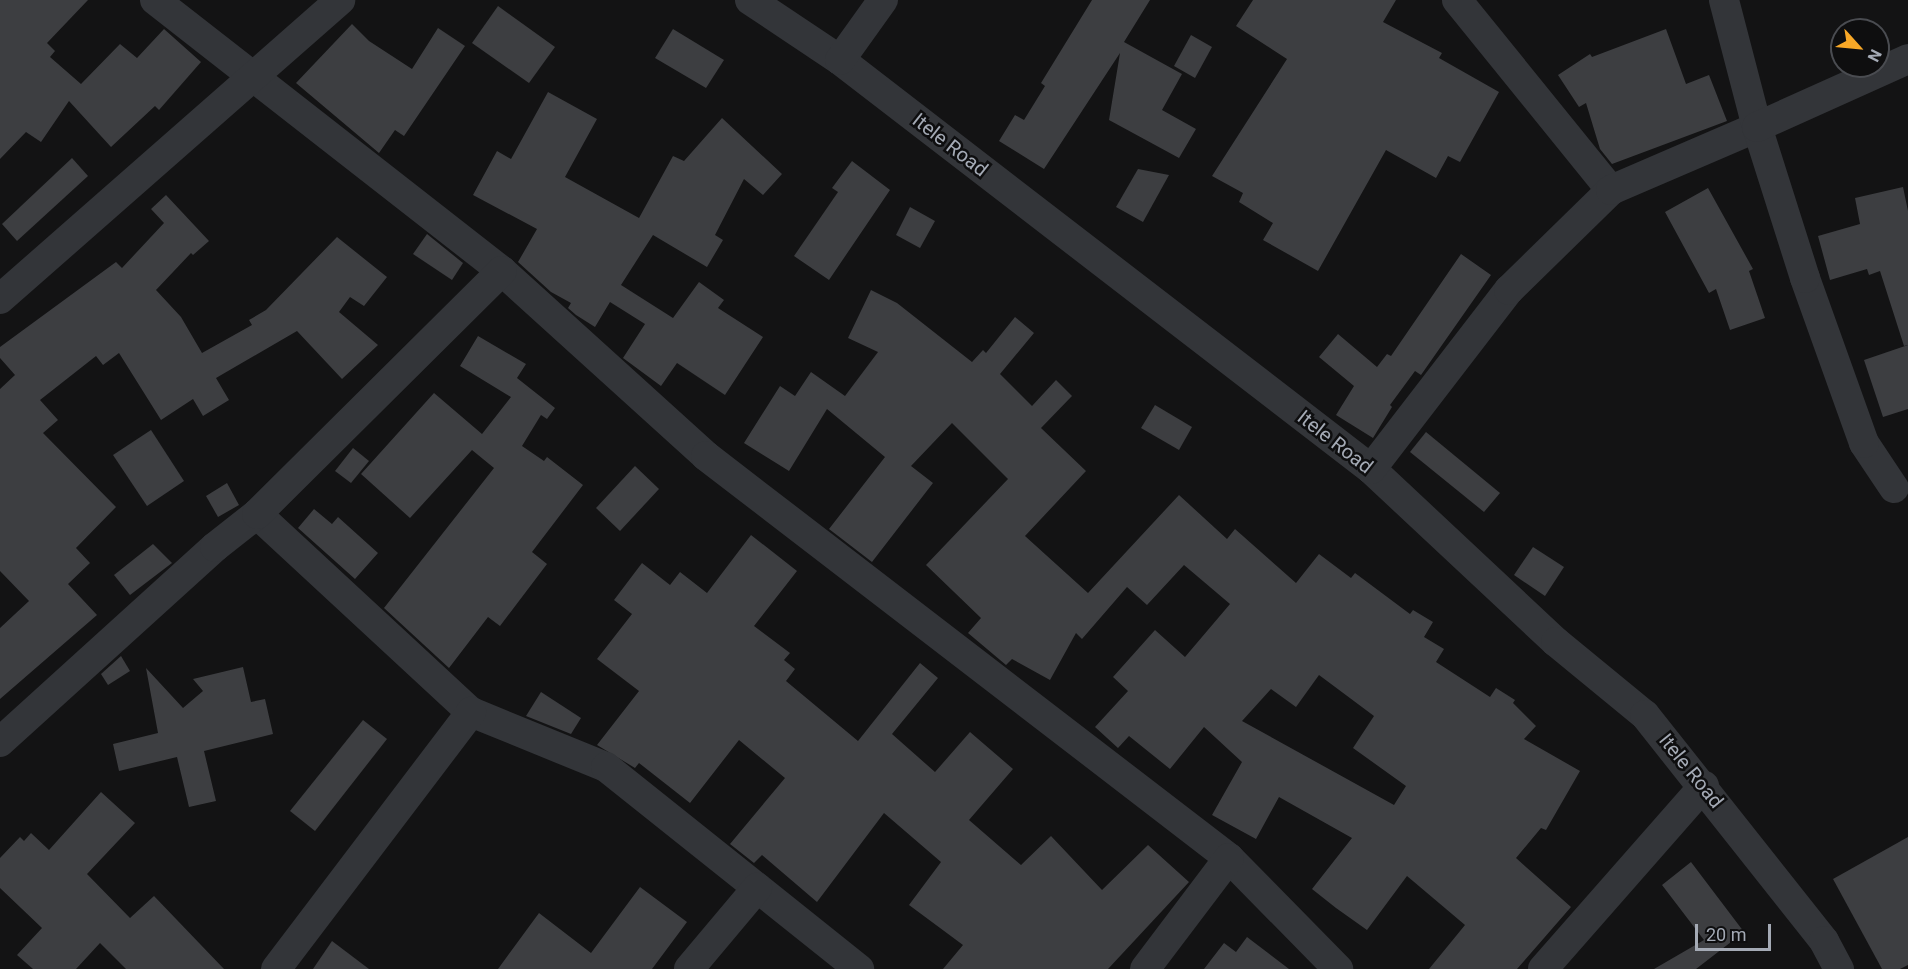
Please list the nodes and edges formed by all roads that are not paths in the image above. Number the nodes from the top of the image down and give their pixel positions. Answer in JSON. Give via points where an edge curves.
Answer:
{"nodes":[{"id":1,"x":155,"y":0,"type":"edge"},
{"id":2,"x":340,"y":0,"type":"edge"},
{"id":3,"x":750,"y":0,"type":"edge"},
{"id":4,"x":883,"y":0,"type":"edge"},
{"id":5,"x":1457,"y":0,"type":"edge"},
{"id":6,"x":1724,"y":0,"type":"edge"},
{"id":7,"x":1908,"y":59,"type":"edge"},
{"id":8,"x":840,"y":60,"type":"junction"},
{"id":9,"x":252,"y":76,"type":"junction"},
{"id":10,"x":1758,"y":127,"type":"junction"},
{"id":11,"x":1611,"y":190,"type":"junction"},
{"id":12,"x":502,"y":271,"type":"junction"},
{"id":13,"x":6,"y":282,"type":"edge"},
{"id":14,"x":1371,"y":469,"type":"junction"},
{"id":15,"x":1894,"y":488,"type":"dead end"},
{"id":16,"x":257,"y":514,"type":"junction"},
{"id":17,"x":471,"y":712,"type":"junction"},
{"id":18,"x":0,"y":742,"type":"edge"},
{"id":19,"x":1704,"y":786,"type":"junction"},
{"id":20,"x":1229,"y":858,"type":"junction"},
{"id":21,"x":757,"y":888,"type":"junction"},
{"id":22,"x":276,"y":969,"type":"edge"},
{"id":23,"x":689,"y":969,"type":"edge"},
{"id":24,"x":859,"y":969,"type":"edge"},
{"id":25,"x":1145,"y":969,"type":"edge"},
{"id":26,"x":1338,"y":969,"type":"edge"},
{"id":27,"x":1543,"y":969,"type":"edge"},
{"id":28,"x":1839,"y":969,"type":"edge"}],
"edges":[{"from":1,"to":9,"type":"street"},
{"from":2,"to":9,"type":"street"},
{"from":3,"to":8,"type":"street","name":"Itele Road"},
{"from":4,"to":8,"type":"street"},
{"from":5,"to":11,"type":"street"},
{"from":6,"to":10,"type":"street"},
{"from":7,"to":10,"type":"street"},
{"from":8,"to":14,"type":"street","name":"Itele Road"},
{"from":9,"to":12,"type":"street"},
{"from":9,"to":13,"type":"street","via":[[99,214]]},
{"from":10,"to":11,"type":"street"},
{"from":10,"to":15,"type":"street","via":[[1805,278],[1864,443]]},
{"from":11,"to":14,"type":"street","via":[[1509,290]]},
{"from":12,"to":16,"type":"street"},
{"from":12,"to":20,"type":"street","via":[[705,456]]},
{"from":14,"to":19,"type":"street","name":"Itele Road","via":[[1556,642],[1645,715]]},
{"from":16,"to":17,"type":"street"},
{"from":16,"to":18,"type":"street","via":[[215,547]]},
{"from":17,"to":21,"type":"street","via":[[606,767]]},
{"from":17,"to":22,"type":"street"},
{"from":19,"to":27,"type":"street"},
{"from":19,"to":28,"type":"street","name":"Itele Road","via":[[1824,941]]},
{"from":20,"to":25,"type":"street"},
{"from":20,"to":26,"type":"street"},
{"from":21,"to":23,"type":"street"},
{"from":21,"to":24,"type":"street"}]}
